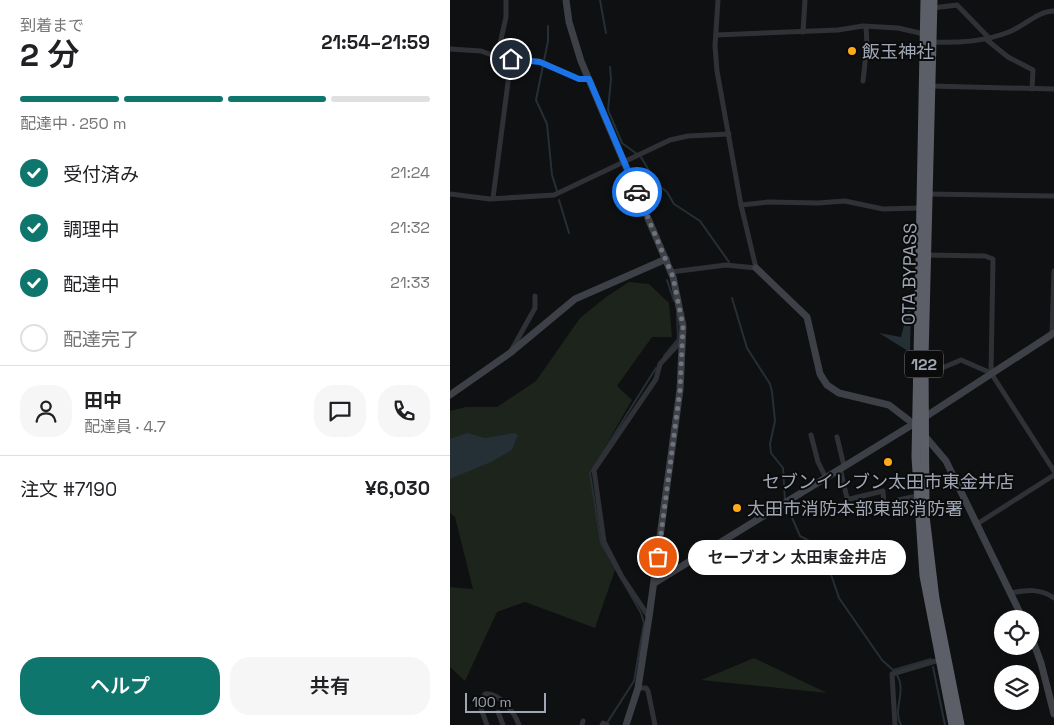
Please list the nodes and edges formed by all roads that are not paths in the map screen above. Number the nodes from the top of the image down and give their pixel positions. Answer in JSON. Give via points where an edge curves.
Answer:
{"nodes":[{"id":1,"x":506,"y":0,"type":"edge"},
{"id":2,"x":566,"y":0,"type":"edge"},
{"id":3,"x":718,"y":0,"type":"edge"},
{"id":4,"x":804,"y":0,"type":"edge"},
{"id":5,"x":925,"y":0,"type":"edge"},
{"id":6,"x":933,"y":4,"type":"edge"},
{"id":7,"x":1054,"y":11,"type":"edge"},
{"id":8,"x":866,"y":27,"type":"junction"},
{"id":9,"x":803,"y":32,"type":"junction"},
{"id":10,"x":924,"y":34,"type":"junction"},
{"id":11,"x":716,"y":35,"type":"junction"},
{"id":12,"x":988,"y":39,"type":"junction"},
{"id":13,"x":931,"y":42,"type":"junction"},
{"id":14,"x":450,"y":49,"type":"edge"},
{"id":15,"x":497,"y":57,"type":"junction"},
{"id":16,"x":511,"y":59,"type":"junction"},
{"id":17,"x":589,"y":79,"type":"junction"},
{"id":18,"x":863,"y":81,"type":"dead end"},
{"id":19,"x":930,"y":86,"type":"junction"},
{"id":20,"x":1032,"y":89,"type":"junction"},
{"id":21,"x":1054,"y":89,"type":"edge"},
{"id":22,"x":729,"y":134,"type":"junction"},
{"id":23,"x":624,"y":161,"type":"junction"},
{"id":24,"x":450,"y":194,"type":"edge"},
{"id":25,"x":927,"y":194,"type":"junction"},
{"id":26,"x":1054,"y":196,"type":"edge"},
{"id":27,"x":492,"y":198,"type":"junction"},
{"id":28,"x":741,"y":205,"type":"junction"},
{"id":29,"x":920,"y":208,"type":"junction"},
{"id":30,"x":926,"y":255,"type":"junction"},
{"id":31,"x":666,"y":259,"type":"junction"},
{"id":32,"x":756,"y":268,"type":"junction"},
{"id":33,"x":1054,"y":271,"type":"edge"},
{"id":34,"x":671,"y":272,"type":"junction"},
{"id":35,"x":535,"y":296,"type":"dead end"},
{"id":36,"x":1053,"y":333,"type":"edge"},
{"id":37,"x":684,"y":339,"type":"junction"},
{"id":38,"x":510,"y":353,"type":"junction"},
{"id":39,"x":924,"y":367,"type":"junction"},
{"id":40,"x":991,"y":373,"type":"junction"},
{"id":41,"x":450,"y":395,"type":"edge"},
{"id":42,"x":917,"y":422,"type":"junction"},
{"id":43,"x":923,"y":434,"type":"junction"},
{"id":44,"x":811,"y":435,"type":"dead end"},
{"id":45,"x":837,"y":437,"type":"dead end"},
{"id":46,"x":842,"y":467,"type":"junction"},
{"id":47,"x":1054,"y":471,"type":"edge"},
{"id":48,"x":1054,"y":475,"type":"edge"},
{"id":49,"x":826,"y":478,"type":"junction"},
{"id":50,"x":918,"y":496,"type":"junction"},
{"id":51,"x":977,"y":524,"type":"junction"},
{"id":52,"x":656,"y":582,"type":"dead end"},
{"id":53,"x":1011,"y":593,"type":"junction"},
{"id":54,"x":1054,"y":598,"type":"edge"},
{"id":55,"x":1019,"y":610,"type":"edge"},
{"id":56,"x":649,"y":617,"type":"junction"},
{"id":57,"x":1039,"y":655,"type":"edge"},
{"id":58,"x":939,"y":660,"type":"junction"},
{"id":59,"x":638,"y":688,"type":"junction"},
{"id":60,"x":1052,"y":699,"type":"edge"},
{"id":61,"x":498,"y":712,"type":"dead end"},
{"id":62,"x":1054,"y":714,"type":"edge"},
{"id":63,"x":487,"y":725,"type":"edge"},
{"id":64,"x":503,"y":725,"type":"edge"},
{"id":65,"x":519,"y":725,"type":"edge"},
{"id":66,"x":602,"y":725,"type":"edge"},
{"id":67,"x":607,"y":725,"type":"edge"},
{"id":68,"x":626,"y":725,"type":"edge"},
{"id":69,"x":655,"y":725,"type":"edge"},
{"id":70,"x":895,"y":725,"type":"edge"},
{"id":71,"x":952,"y":725,"type":"edge"},
{"id":72,"x":960,"y":725,"type":"edge"}],
"edges":[{"from":1,"to":15,"type":"street","via":[[506,17]]},
{"from":2,"to":17,"type":"street","via":[[569,22]]},
{"from":3,"to":11,"type":"street"},
{"from":4,"to":9,"type":"street"},
{"from":5,"to":10,"type":"highway","name":"OTA BYPASS","number":"122"},
{"from":6,"to":12,"type":"street","via":[[957,6]]},
{"from":6,"to":13,"type":"highway","name":"OTA BYPASS","number":"122"},
{"from":7,"to":12,"type":"street","via":[[1046,11],[1015,29]]},
{"from":8,"to":9,"type":"street"},
{"from":8,"to":10,"type":"street","via":[[898,28]]},
{"from":8,"to":18,"type":"street"},
{"from":9,"to":11,"type":"street"},
{"from":10,"to":29,"type":"highway","name":"OTA BYPASS","number":"122"},
{"from":11,"to":22,"type":"street","via":[[718,71]]},
{"from":12,"to":13,"type":"street"},
{"from":12,"to":20,"type":"street","via":[[1012,60],[1033,70]]},
{"from":13,"to":19,"type":"highway","name":"OTA BYPASS","number":"122"},
{"from":14,"to":15,"type":"street","via":[[481,51]]},
{"from":15,"to":16,"type":"street"},
{"from":16,"to":17,"type":"street","via":[[542,62],[579,79]]},
{"from":16,"to":27,"type":"street"},
{"from":17,"to":23,"type":"street"},
{"from":19,"to":20,"type":"street"},
{"from":19,"to":25,"type":"highway","name":"OTA BYPASS","number":"122"},
{"from":20,"to":21,"type":"street"},
{"from":22,"to":23,"type":"street","via":[[670,140]]},
{"from":22,"to":28,"type":"street"},
{"from":23,"to":27,"type":"street","via":[[558,194]]},
{"from":23,"to":31,"type":"street"},
{"from":24,"to":27,"type":"street"},
{"from":25,"to":26,"type":"street"},
{"from":25,"to":30,"type":"highway","name":"OTA BYPASS","number":"122"},
{"from":28,"to":29,"type":"street","via":[[845,201],[883,209]]},
{"from":28,"to":32,"type":"street"},
{"from":29,"to":42,"type":"highway","name":"OTA BYPASS","number":"122"},
{"from":30,"to":39,"type":"highway","name":"OTA BYPASS","number":"122"},
{"from":30,"to":40,"type":"street","via":[[985,256],[993,259]]},
{"from":31,"to":34,"type":"street"},
{"from":31,"to":38,"type":"street","via":[[582,295]]},
{"from":32,"to":34,"type":"street","via":[[726,265]]},
{"from":32,"to":42,"type":"street","via":[[807,317],[820,374],[827,385],[839,392],[889,405]]},
{"from":33,"to":36,"type":"street"},
{"from":34,"to":37,"type":"street","via":[[681,309]]},
{"from":35,"to":38,"type":"street","via":[[535,308]]},
{"from":36,"to":40,"type":"street"},
{"from":37,"to":56,"type":"street"},
{"from":37,"to":56,"type":"street","via":[[660,364],[656,378],[594,470],[604,542],[622,577]]},
{"from":38,"to":41,"type":"street"},
{"from":39,"to":40,"type":"street","via":[[942,368],[961,360]]},
{"from":39,"to":42,"type":"highway","name":"OTA BYPASS","number":"122"},
{"from":40,"to":42,"type":"street"},
{"from":40,"to":47,"type":"street"},
{"from":42,"to":43,"type":"highway","name":"OTA BYPASS","number":"122"},
{"from":42,"to":46,"type":"street"},
{"from":42,"to":50,"type":"highway","name":"OTA BYPASS","number":"122"},
{"from":43,"to":51,"type":"street","via":[[946,461]]},
{"from":43,"to":72,"type":"highway","name":"OTA BYPASS","number":"122","via":[[925,516],[932,575]]},
{"from":44,"to":49,"type":"street"},
{"from":45,"to":46,"type":"street"},
{"from":46,"to":49,"type":"street"},
{"from":46,"to":50,"type":"street","via":[[847,498],[883,491],[886,508],[898,500]]},
{"from":48,"to":51,"type":"street"},
{"from":49,"to":52,"type":"street"},
{"from":50,"to":58,"type":"highway","name":"OTA BYPASS","number":"122","via":[[924,576]]},
{"from":51,"to":53,"type":"street"},
{"from":53,"to":54,"type":"street","via":[[1046,591]]},
{"from":53,"to":55,"type":"street"},
{"from":56,"to":59,"type":"street"},
{"from":57,"to":60,"type":"street"},
{"from":58,"to":70,"type":"street","via":[[895,673]]},
{"from":58,"to":71,"type":"highway","name":"OTA BYPASS","number":"122"},
{"from":59,"to":68,"type":"street"},
{"from":59,"to":69,"type":"street","via":[[648,691]]},
{"from":60,"to":62,"type":"street"},
{"from":61,"to":64,"type":"street"},
{"from":63,"to":65,"type":"street","via":[[480,706],[485,694],[489,693],[512,712]]},
{"from":66,"to":67,"type":"street"}]}
